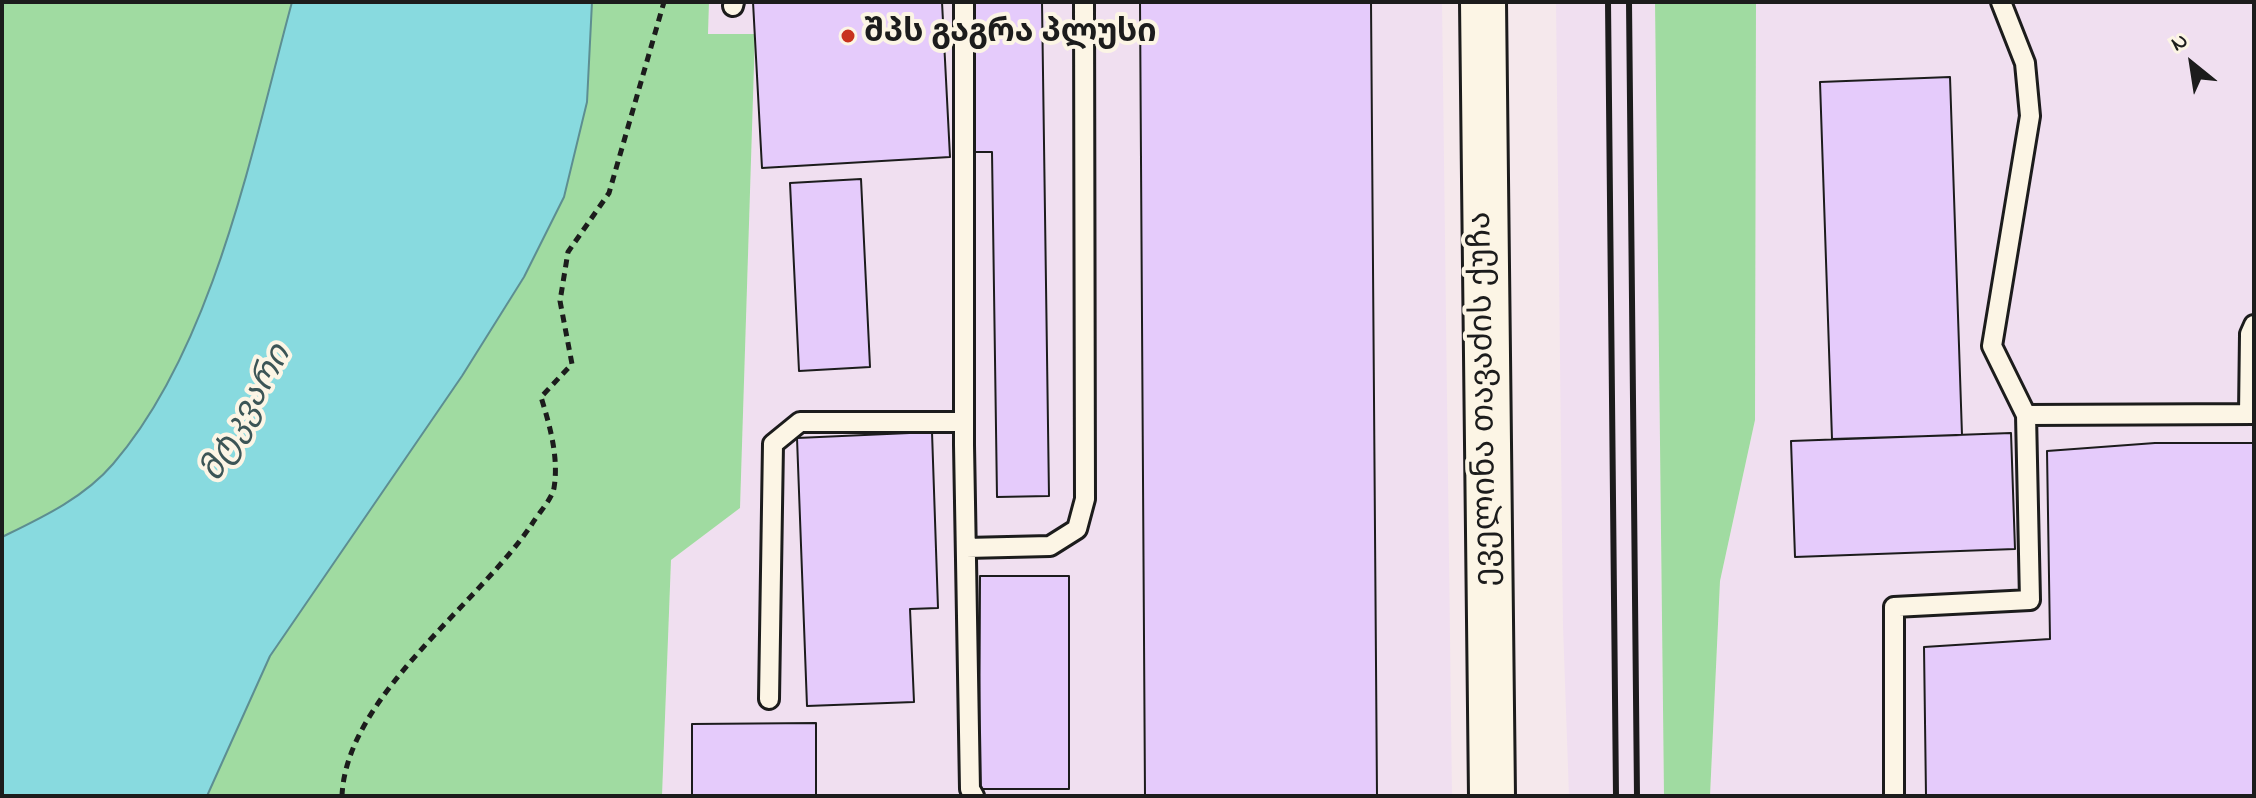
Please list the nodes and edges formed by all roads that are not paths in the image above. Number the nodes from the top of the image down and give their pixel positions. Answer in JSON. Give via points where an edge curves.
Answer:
{"nodes":[{"id":1,"x":964,"y":2,"type":"edge"},
{"id":2,"x":1084,"y":2,"type":"edge"},
{"id":3,"x":1483,"y":2,"type":"edge"},
{"id":4,"x":2001,"y":2,"type":"edge"},
{"id":5,"x":2254,"y":325,"type":"edge"},
{"id":6,"x":2252,"y":414,"type":"edge"},
{"id":7,"x":2026,"y":415,"type":"junction"},
{"id":8,"x":964,"y":422,"type":"junction"},
{"id":9,"x":966,"y":548,"type":"junction"},
{"id":10,"x":769,"y":699,"type":"dead end"},
{"id":11,"x":974,"y":796,"type":"edge"},
{"id":12,"x":1492,"y":796,"type":"edge"},
{"id":13,"x":1894,"y":796,"type":"edge"}],
"edges":[{"from":1,"to":8,"type":"lane"},
{"from":2,"to":9,"type":"lane","via":[[1085,499],[1077,529],[1050,546]]},
{"from":3,"to":12,"type":"main road","name":"ეველინა თავაძის ქუჩა"},
{"from":4,"to":7,"type":"lane","via":[[2025,63],[2030,116],[1992,346]]},
{"from":5,"to":6,"type":"lane"},
{"from":6,"to":7,"type":"lane"},
{"from":7,"to":13,"type":"lane","via":[[2030,600],[1894,607]]},
{"from":8,"to":9,"type":"lane"},
{"from":8,"to":10,"type":"lane","via":[[800,422],[773,444]]},
{"from":9,"to":11,"type":"lane"}]}
